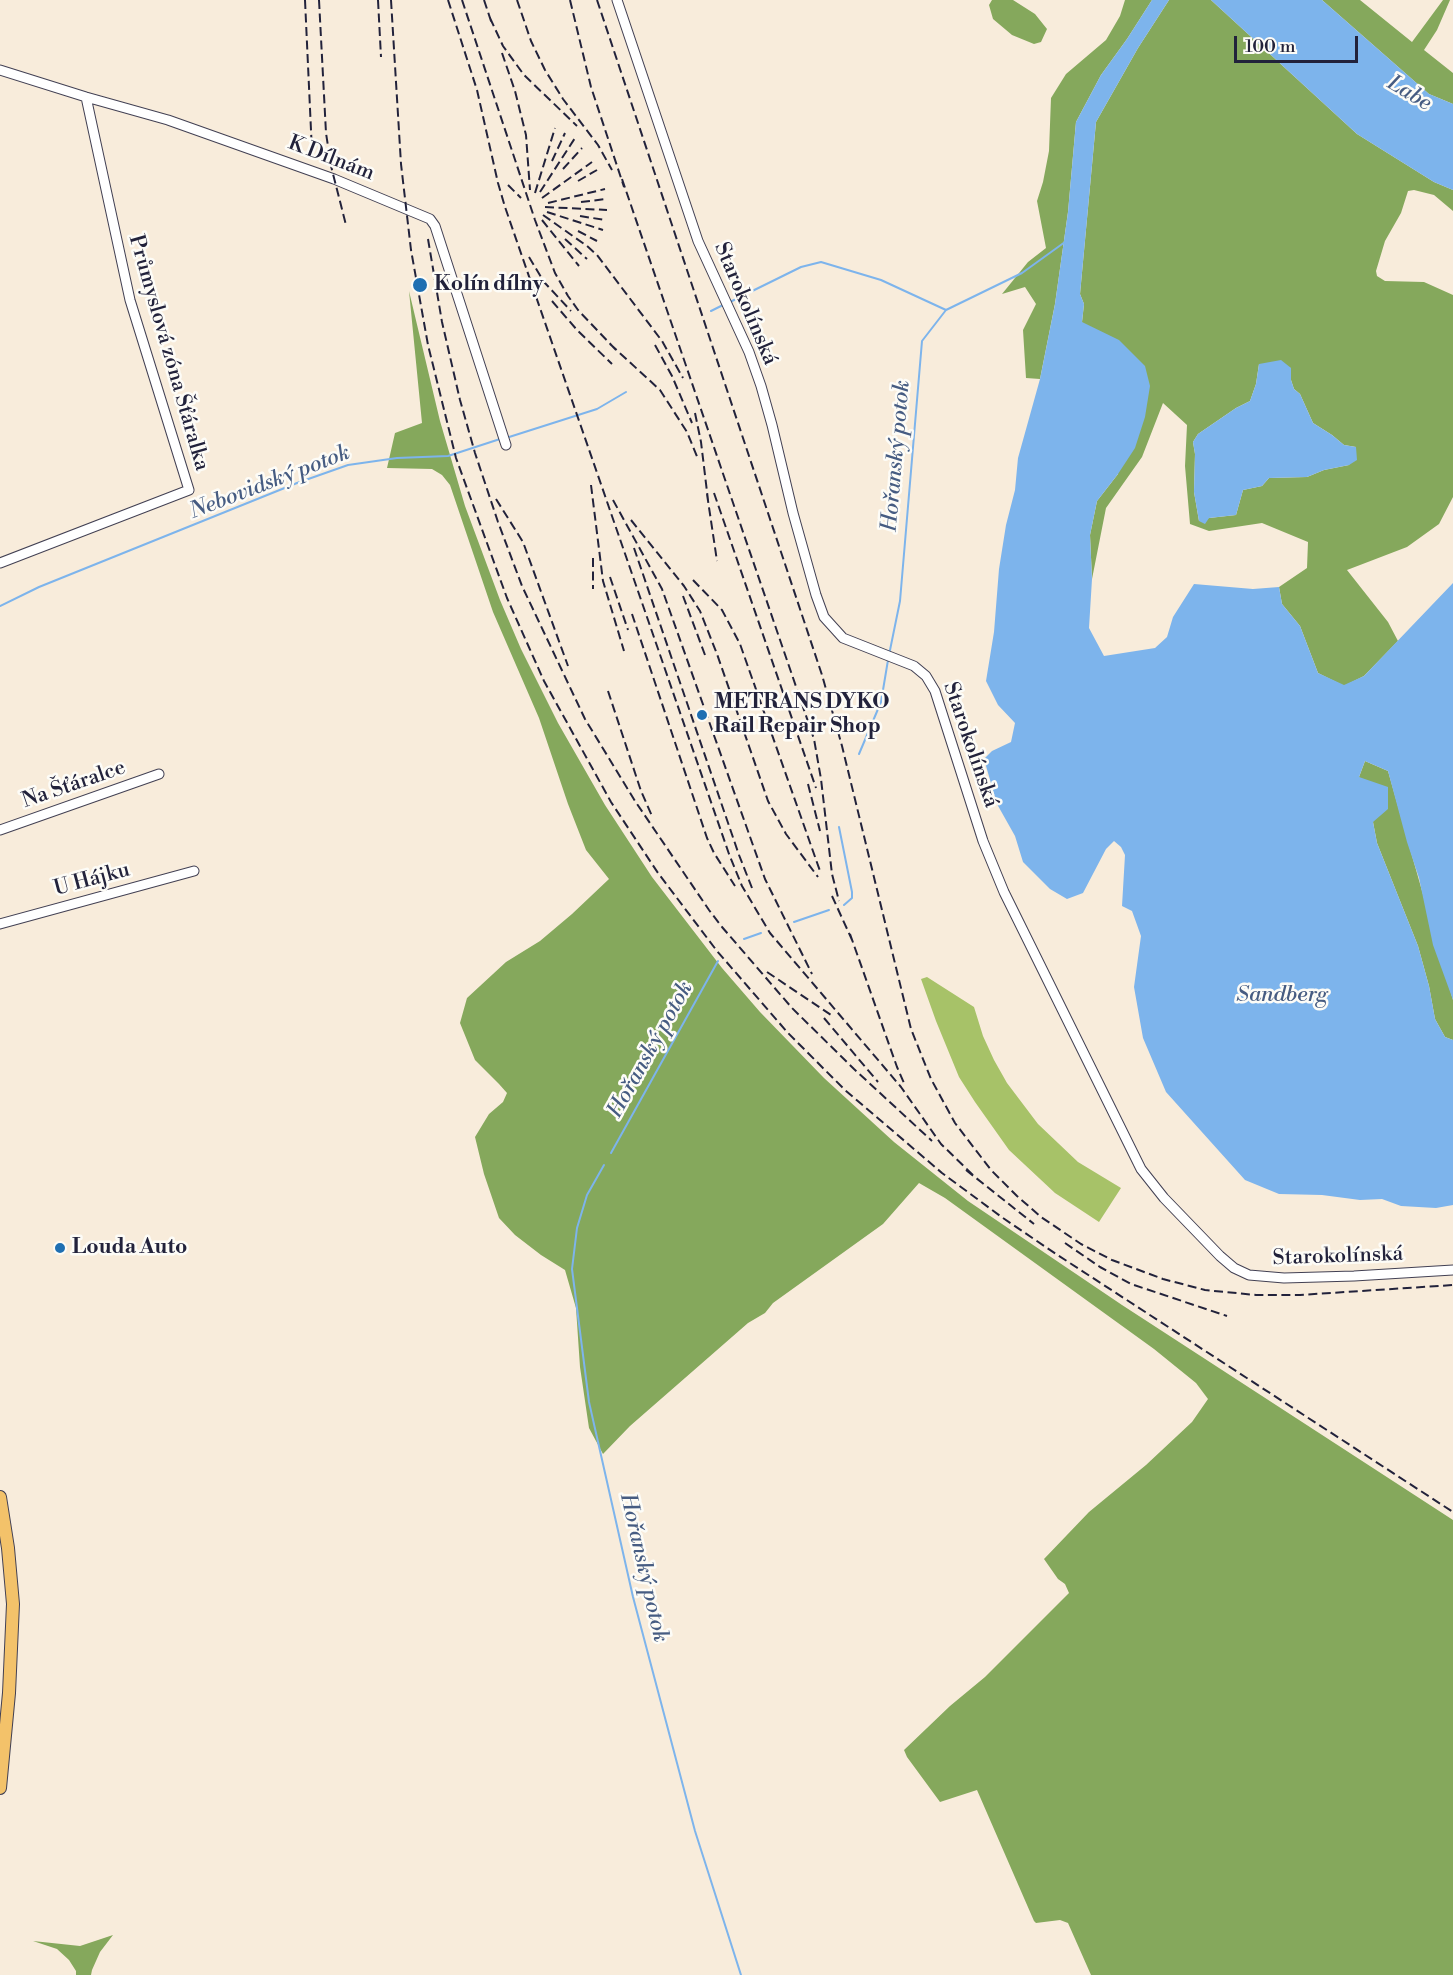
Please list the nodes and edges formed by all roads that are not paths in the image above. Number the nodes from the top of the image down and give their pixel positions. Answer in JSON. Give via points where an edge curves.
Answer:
{"nodes":[{"id":1,"x":617,"y":0,"type":"edge"},
{"id":2,"x":0,"y":70,"type":"edge"},
{"id":3,"x":86,"y":98,"type":"junction"},
{"id":4,"x":506,"y":445,"type":"dead end"},
{"id":5,"x":0,"y":563,"type":"edge"},
{"id":6,"x":159,"y":774,"type":"dead end"},
{"id":7,"x":0,"y":830,"type":"edge"},
{"id":8,"x":194,"y":871,"type":"dead end"},
{"id":9,"x":0,"y":924,"type":"edge"},
{"id":10,"x":1453,"y":1270,"type":"edge"},
{"id":11,"x":0,"y":1497,"type":"edge"},
{"id":12,"x":0,"y":1788,"type":"edge"}],
"edges":[{"from":1,"to":10,"type":"street","name":"Starokolínská","via":[[698,241],[749,352],[824,617],[843,638],[914,666],[935,691],[983,841],[1004,892],[1141,1169],[1220,1256],[1250,1275],[1284,1278]]},
{"from":2,"to":3,"type":"street","name":"K Dílnám"},
{"from":3,"to":4,"type":"street","name":"K Dílnám","via":[[168,120],[286,161],[430,219]]},
{"from":3,"to":5,"type":"street","name":"Průmyslová zóna Šťáralka","via":[[130,300],[189,490]]},
{"from":6,"to":7,"type":"street","name":"Na Šťáralce"},
{"from":8,"to":9,"type":"street","name":"U Hájku"},
{"from":11,"to":12,"type":"main road","via":[[13,1604]]}]}
